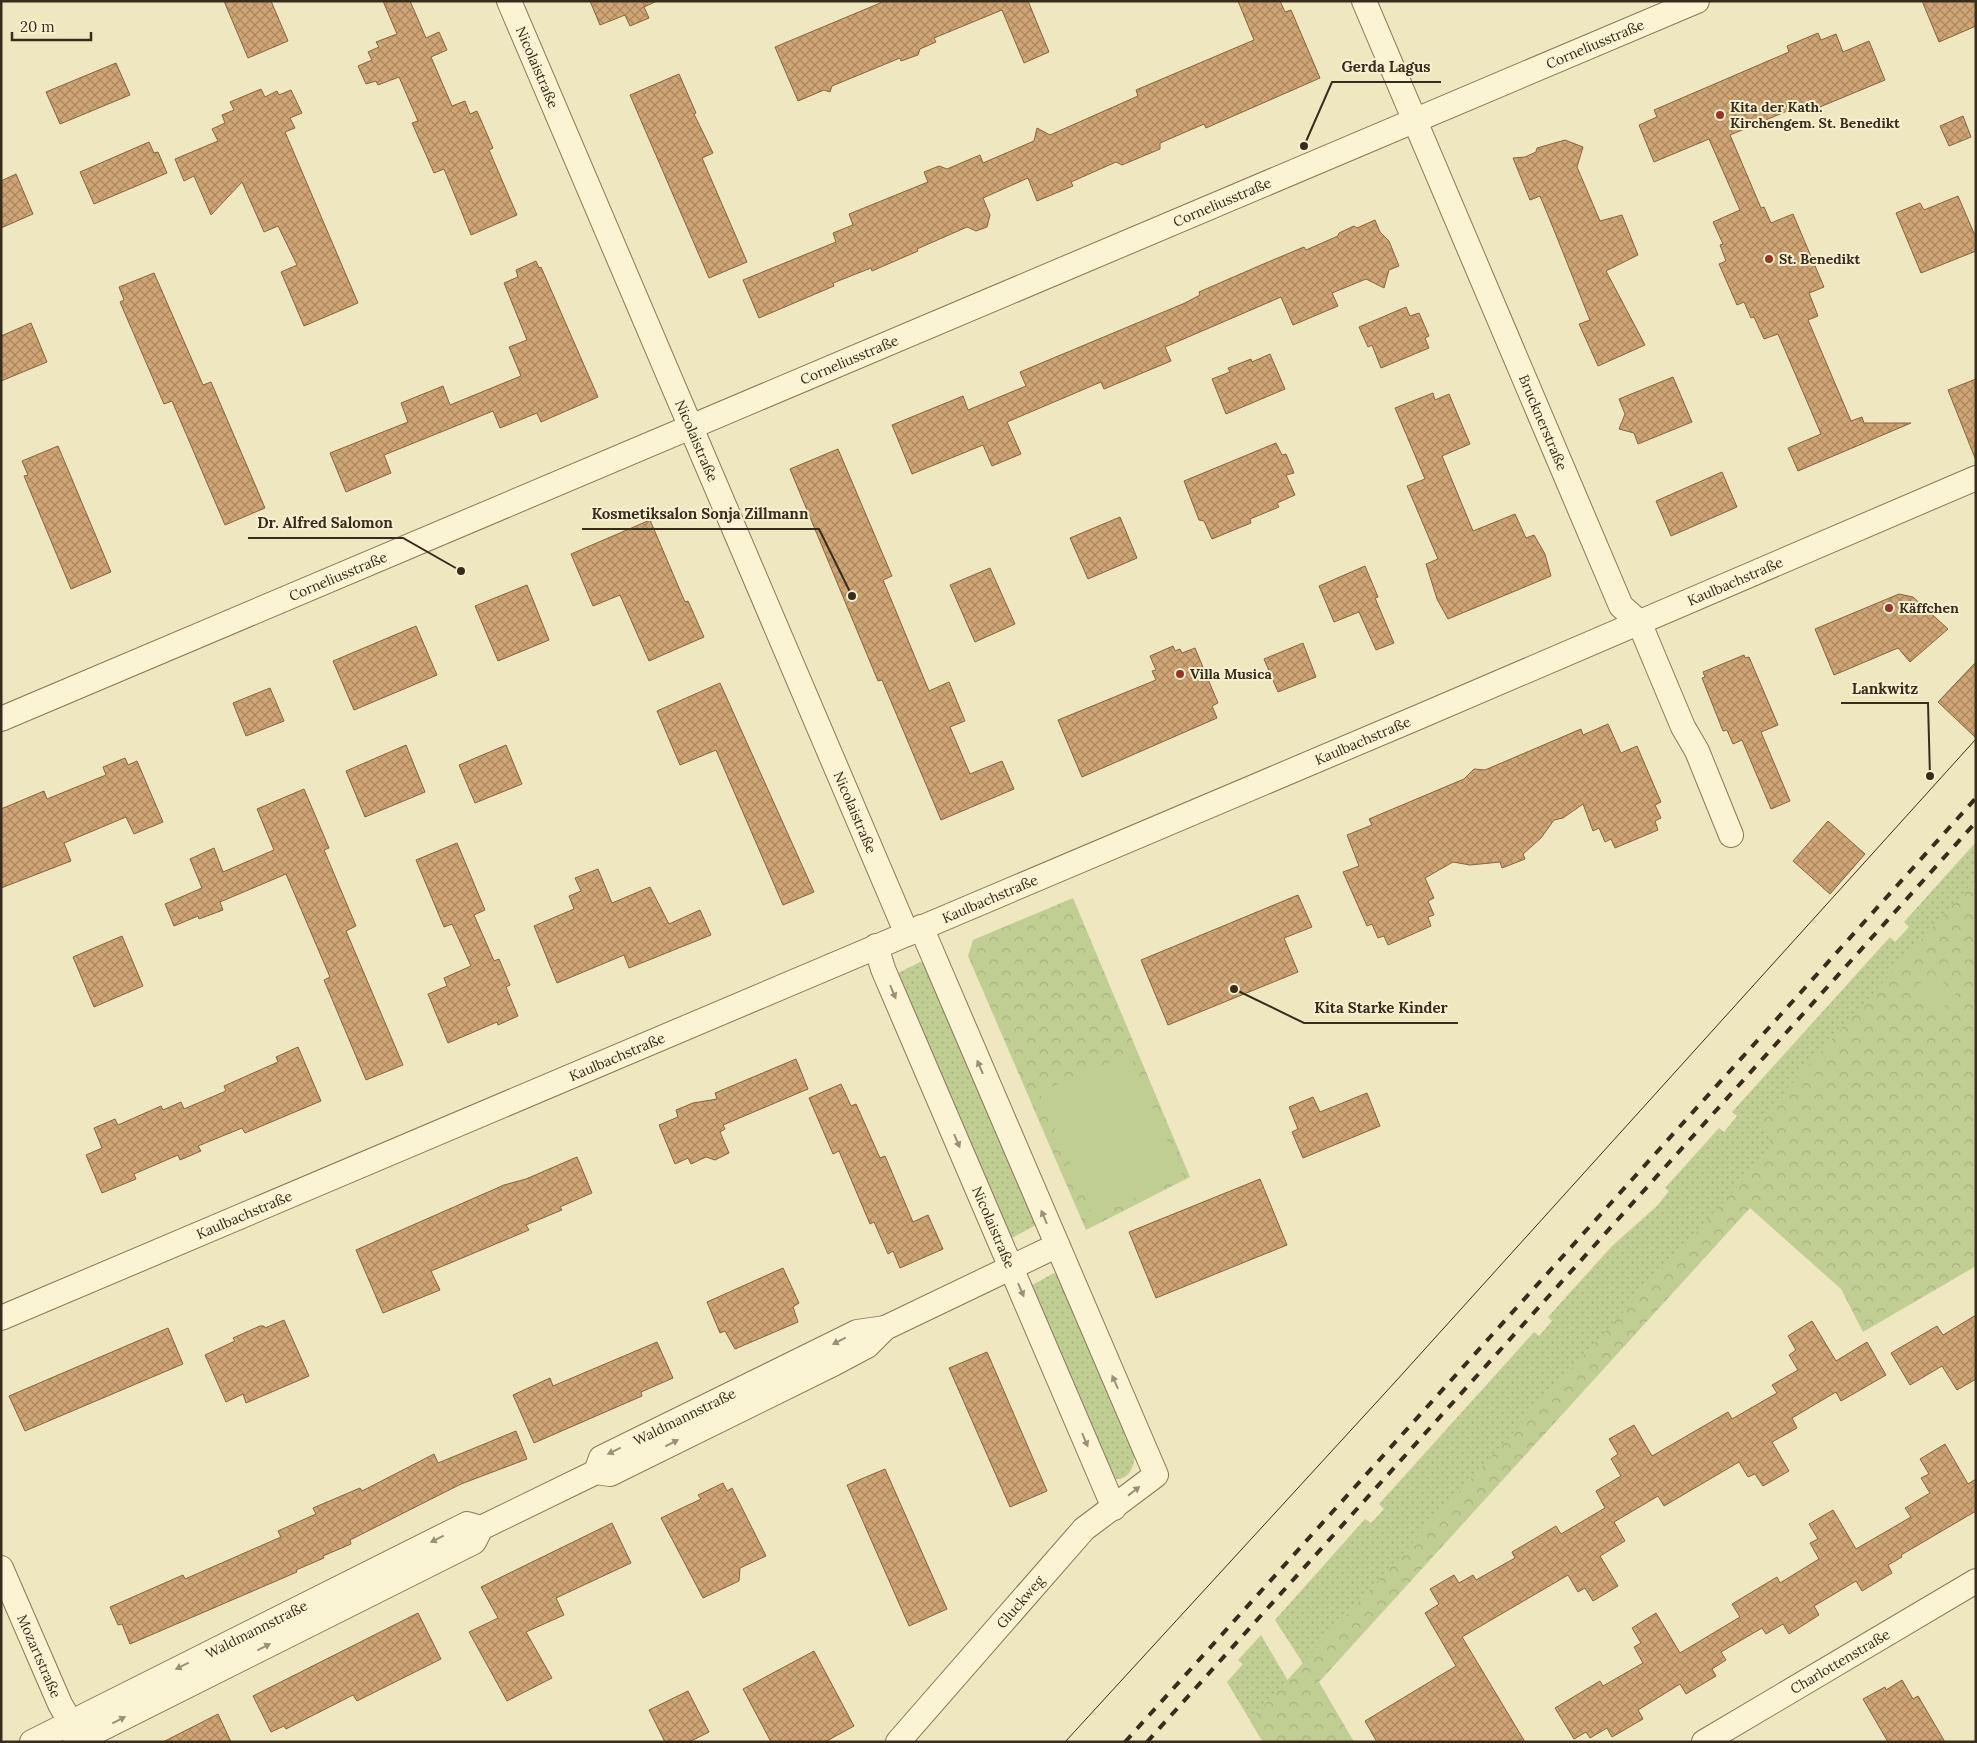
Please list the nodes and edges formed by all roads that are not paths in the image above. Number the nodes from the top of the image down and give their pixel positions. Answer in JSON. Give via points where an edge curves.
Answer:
{"nodes":[{"id":1,"x":509,"y":1,"type":"edge"},
{"id":2,"x":1364,"y":1,"type":"edge"},
{"id":3,"x":1698,"y":1,"type":"edge"},
{"id":4,"x":1415,"y":121,"type":"junction"},
{"id":5,"x":692,"y":427,"type":"junction"},
{"id":6,"x":1976,"y":478,"type":"edge"},
{"id":7,"x":1639,"y":622,"type":"junction"},
{"id":8,"x":1,"y":719,"type":"edge"},
{"id":9,"x":1731,"y":835,"type":"dead end"},
{"id":10,"x":914,"y":930,"type":"junction"},
{"id":11,"x":876,"y":946,"type":"junction"},
{"id":12,"x":1056,"y":1246,"type":"junction"},
{"id":13,"x":1011,"y":1266,"type":"junction"},
{"id":14,"x":1,"y":1318,"type":"edge"},
{"id":15,"x":1156,"y":1475,"type":"joint"},
{"id":16,"x":1114,"y":1508,"type":"junction"},
{"id":17,"x":1,"y":1568,"type":"edge"},
{"id":18,"x":1976,"y":1581,"type":"edge"},
{"id":19,"x":77,"y":1736,"type":"edge"},
{"id":20,"x":32,"y":1742,"type":"edge"},
{"id":21,"x":898,"y":1742,"type":"edge"},
{"id":22,"x":1704,"y":1742,"type":"edge"}],
"edges":[{"from":1,"to":5,"type":"street","name":"Nicolaistraße"},
{"from":2,"to":4,"type":"street","name":"Brucknerstraße"},
{"from":3,"to":4,"type":"street","name":"Corneliusstraße"},
{"from":4,"to":5,"type":"street","name":"Corneliusstraße"},
{"from":4,"to":7,"type":"street","name":"Brucknerstraße","via":[[1621,606]]},
{"from":5,"to":8,"type":"street","name":"Corneliusstraße"},
{"from":5,"to":10,"type":"street","name":"Nicolaistraße"},
{"from":6,"to":7,"type":"street","name":"Kaulbachstraße"},
{"from":7,"to":9,"type":"street","name":"Brucknerstraße"},
{"from":7,"to":10,"type":"street","name":"Kaulbachstraße"},
{"from":10,"to":11,"type":"street","name":"Kaulbachstraße"},
{"from":12,"to":10,"type":"street","name":"Nicolaistraße","one_way":true},
{"from":11,"to":13,"type":"street","name":"Nicolaistraße","one_way":true},
{"from":11,"to":14,"type":"street","name":"Kaulbachstraße"},
{"from":12,"to":13,"type":"street","name":"Waldmannstraße"},
{"from":15,"to":12,"type":"street","name":"Nicolaistraße","one_way":true},
{"from":13,"to":16,"type":"street","name":"Nicolaistraße","one_way":true},
{"from":13,"to":19,"type":"street","name":"Waldmannstraße","via":[[885,1328],[857,1332],[784,1377],[601,1458],[596,1472],[481,1528],[474,1542]]},
{"from":16,"to":15,"type":"street","name":"Gluckweg","one_way":true},
{"from":16,"to":21,"type":"street","name":"Gluckweg","via":[[1084,1529]]},
{"from":17,"to":19,"type":"street","name":"Mozartstraße"},
{"from":18,"to":22,"type":"street","name":"Charlottenstraße"},
{"from":19,"to":20,"type":"street","name":"Waldmannstraße"}]}
